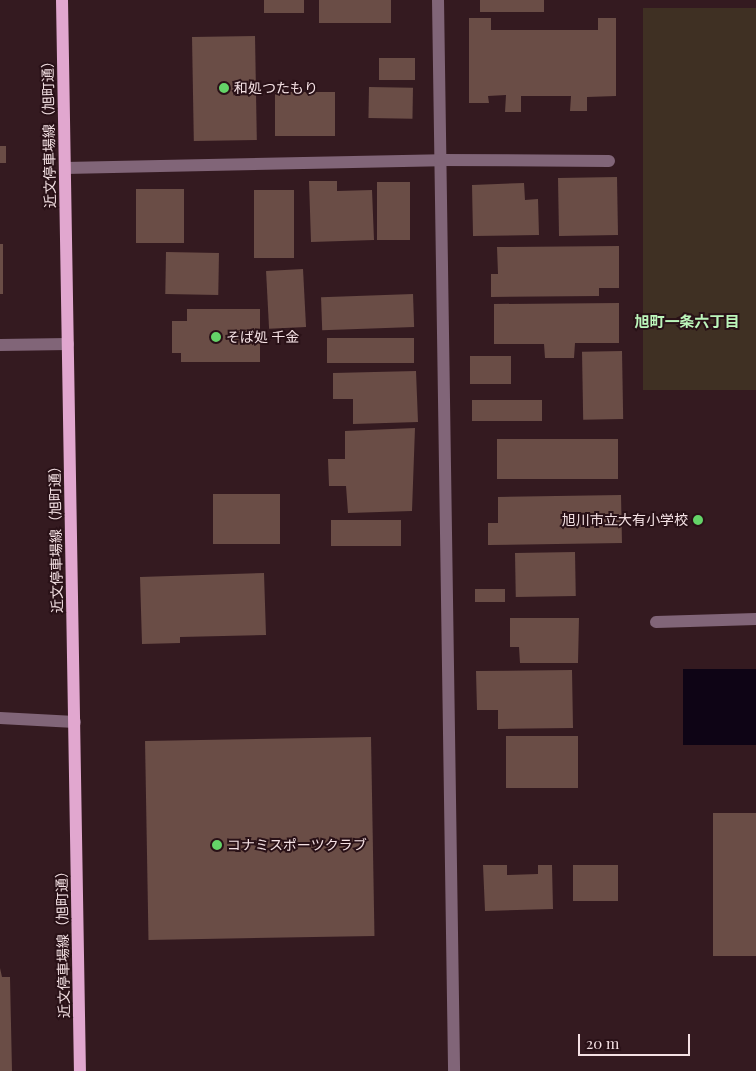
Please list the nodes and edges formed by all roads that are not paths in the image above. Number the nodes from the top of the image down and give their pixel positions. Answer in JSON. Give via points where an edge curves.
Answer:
{"nodes":[{"id":1,"x":62,"y":0,"type":"edge"},
{"id":2,"x":438,"y":0,"type":"edge"},
{"id":3,"x":440,"y":160,"type":"junction"},
{"id":4,"x":609,"y":161,"type":"dead end"},
{"id":5,"x":65,"y":168,"type":"junction"},
{"id":6,"x":68,"y":344,"type":"junction"},
{"id":7,"x":0,"y":345,"type":"edge"},
{"id":8,"x":756,"y":619,"type":"edge"},
{"id":9,"x":656,"y":622,"type":"dead end"},
{"id":10,"x":0,"y":718,"type":"edge"},
{"id":11,"x":75,"y":722,"type":"junction"},
{"id":12,"x":80,"y":1071,"type":"edge"},
{"id":13,"x":454,"y":1071,"type":"edge"}],
"edges":[{"from":1,"to":5,"type":"main road","name":"近文停車場線（旭町通）"},
{"from":2,"to":3,"type":"street"},
{"from":3,"to":4,"type":"street"},
{"from":3,"to":5,"type":"street"},
{"from":3,"to":13,"type":"street"},
{"from":5,"to":6,"type":"main road","name":"近文停車場線（旭町通）"},
{"from":6,"to":7,"type":"street"},
{"from":6,"to":11,"type":"main road","name":"近文停車場線（旭町通）"},
{"from":8,"to":9,"type":"street"},
{"from":10,"to":11,"type":"street"},
{"from":11,"to":12,"type":"main road","name":"近文停車場線（旭町通）"}]}
